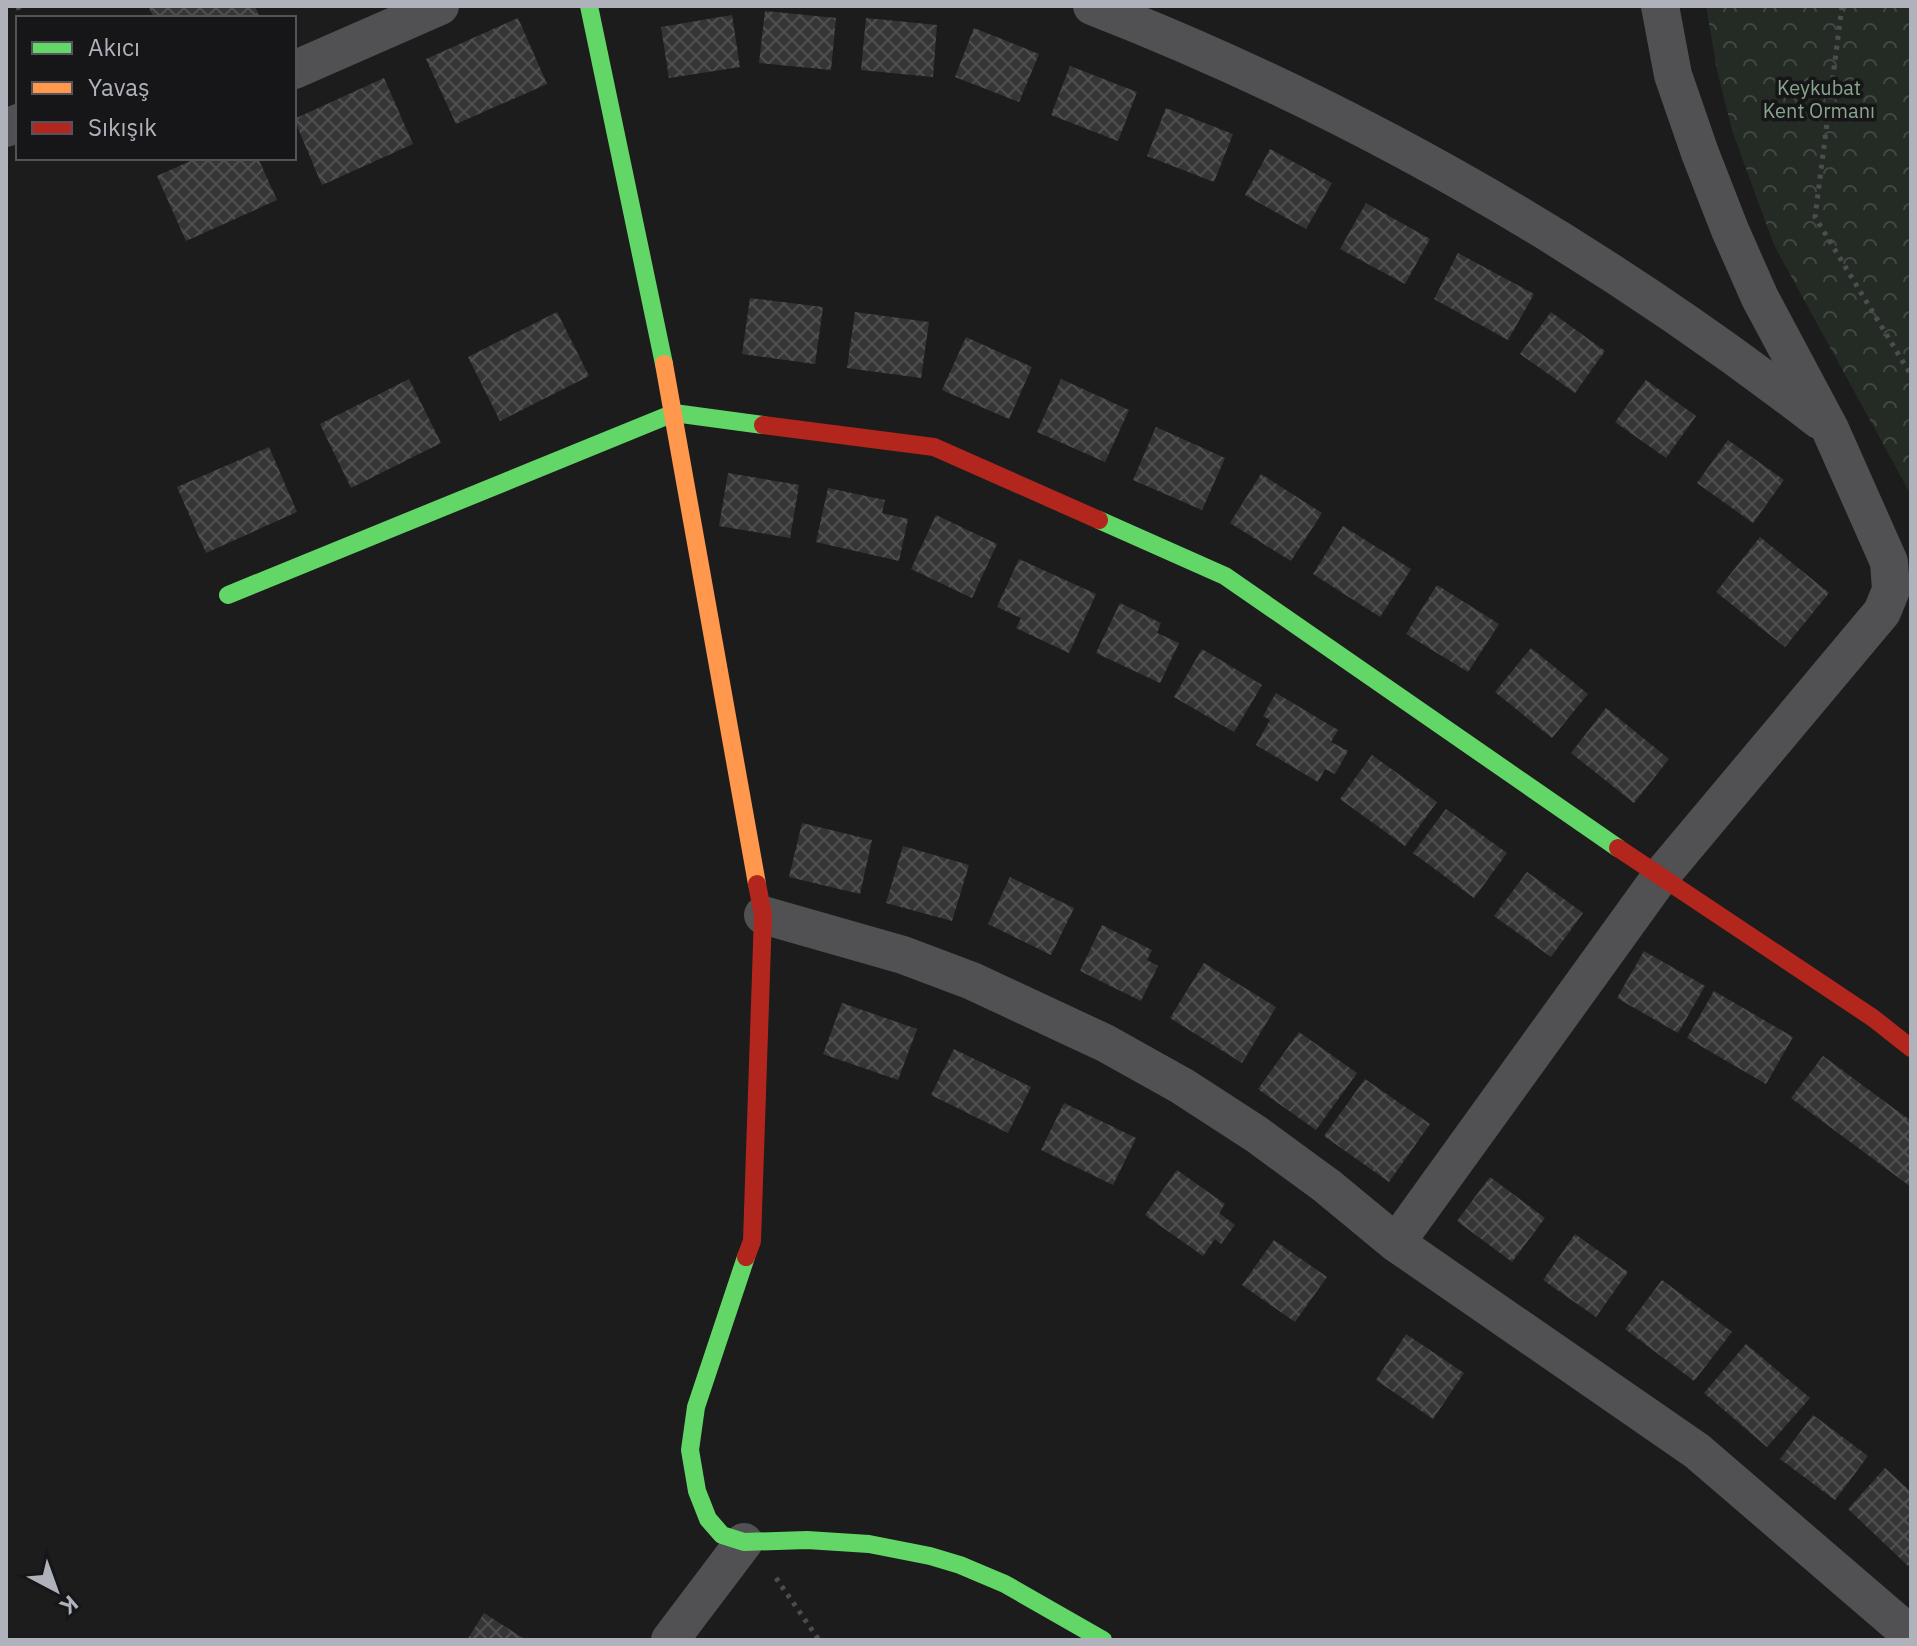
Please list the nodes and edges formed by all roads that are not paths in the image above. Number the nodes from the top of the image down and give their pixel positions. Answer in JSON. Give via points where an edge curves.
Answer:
{"nodes":[{"id":1,"x":440,"y":6,"type":"edge"},
{"id":2,"x":589,"y":6,"type":"edge"},
{"id":3,"x":1092,"y":6,"type":"edge"},
{"id":4,"x":1660,"y":6,"type":"edge"},
{"id":5,"x":296,"y":69,"type":"edge"},
{"id":6,"x":674,"y":413,"type":"junction"},
{"id":7,"x":1830,"y":429,"type":"junction"},
{"id":8,"x":228,"y":595,"type":"dead end"},
{"id":9,"x":1660,"y":877,"type":"junction"},
{"id":10,"x":763,"y":915,"type":"junction"},
{"id":11,"x":1911,"y":1048,"type":"edge"},
{"id":12,"x":1396,"y":1243,"type":"junction"},
{"id":13,"x":744,"y":1542,"type":"junction"},
{"id":14,"x":1911,"y":1635,"type":"edge"},
{"id":15,"x":670,"y":1640,"type":"edge"},
{"id":16,"x":1103,"y":1640,"type":"edge"}],
"edges":[{"from":1,"to":5,"type":"street"},
{"from":2,"to":6,"type":"street"},
{"from":3,"to":7,"type":"street","via":[[1325,107],[1496,199],[1668,308]]},
{"from":4,"to":7,"type":"street","via":[[1673,75],[1730,230]]},
{"from":6,"to":8,"type":"street"},
{"from":6,"to":9,"type":"street","via":[[934,447],[1225,576]]},
{"from":6,"to":10,"type":"street"},
{"from":7,"to":9,"type":"street","via":[[1889,562],[1888,602]]},
{"from":9,"to":11,"type":"street"},
{"from":9,"to":12,"type":"street"},
{"from":10,"to":12,"type":"street","via":[[903,955],[1105,1043],[1256,1134]]},
{"from":10,"to":13,"type":"street","via":[[752,1241],[696,1407],[690,1450],[708,1519],[722,1535]]},
{"from":12,"to":14,"type":"street","via":[[1697,1451]]},
{"from":13,"to":15,"type":"street"},
{"from":13,"to":16,"type":"street","via":[[826,1540],[922,1554],[992,1578]]}]}
